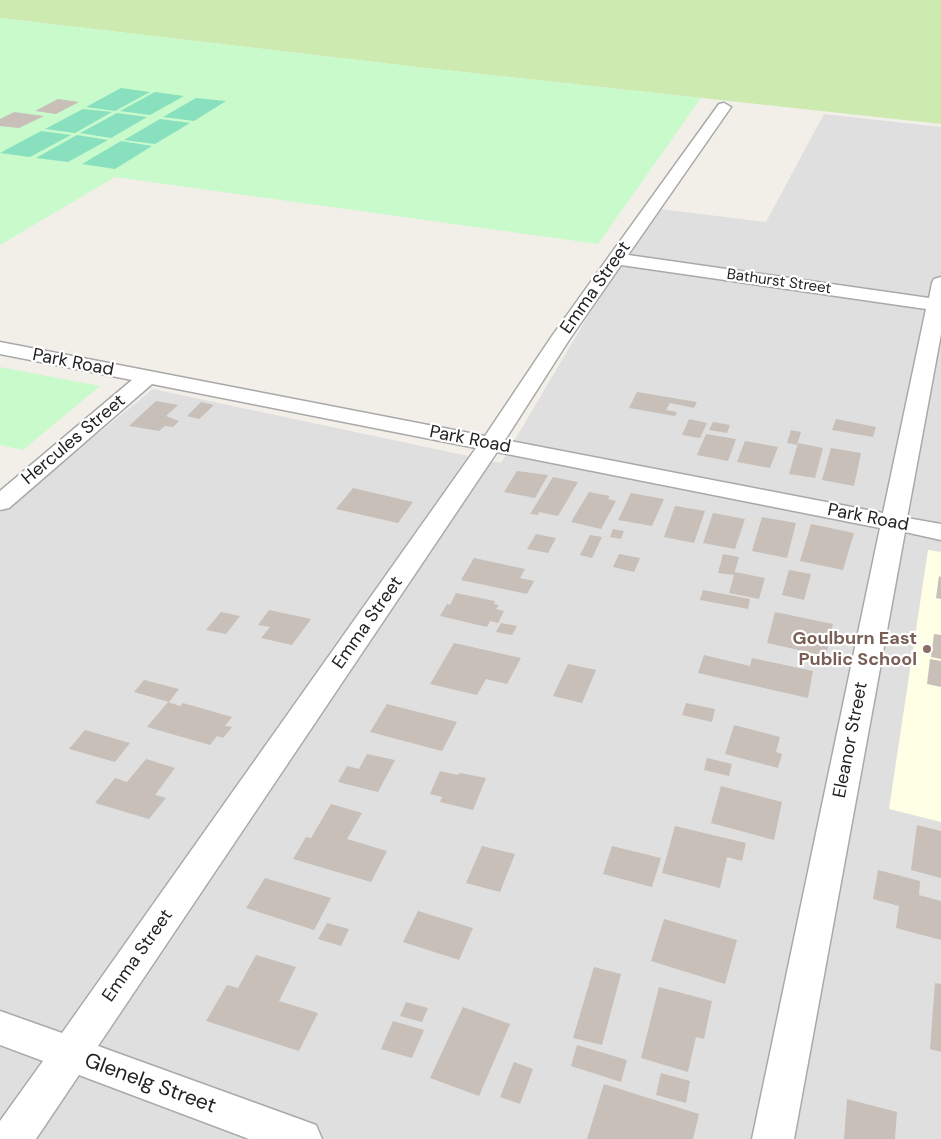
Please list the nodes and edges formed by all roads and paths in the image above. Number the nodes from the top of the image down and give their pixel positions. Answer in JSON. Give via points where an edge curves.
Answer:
{"nodes":[{"id":1,"x":724,"y":107,"type":"dead end"},
{"id":2,"x":616,"y":259,"type":"junction"},
{"id":3,"x":941,"y":283,"type":"edge"},
{"id":4,"x":939,"y":305,"type":"edge"},
{"id":5,"x":0,"y":348,"type":"edge"},
{"id":6,"x":148,"y":377,"type":"junction"},
{"id":7,"x":490,"y":444,"type":"junction"},
{"id":8,"x":0,"y":503,"type":"edge"},
{"id":9,"x":893,"y":523,"type":"junction"},
{"id":10,"x":941,"y":532,"type":"edge"},
{"id":11,"x":0,"y":1028,"type":"edge"},
{"id":12,"x":70,"y":1054,"type":"junction"},
{"id":13,"x":12,"y":1139,"type":"edge"},
{"id":14,"x":301,"y":1139,"type":"edge"},
{"id":15,"x":773,"y":1139,"type":"edge"}],
"edges":[{"from":1,"to":2,"type":"street","name":"Emma Street"},
{"from":2,"to":4,"type":"street","name":"Bathurst Street"},
{"from":2,"to":7,"type":"street","name":"Emma Street"},
{"from":3,"to":4,"type":"street","name":"Eleanor Street"},
{"from":4,"to":9,"type":"street","name":"Eleanor Street"},
{"from":5,"to":6,"type":"street","name":"Park Road"},
{"from":6,"to":7,"type":"street","name":"Park Road"},
{"from":6,"to":8,"type":"street","name":"Hercules Street"},
{"from":7,"to":9,"type":"street","name":"Park Road"},
{"from":7,"to":12,"type":"street","name":"Emma Street"},
{"from":9,"to":10,"type":"street","name":"Park Road"},
{"from":9,"to":15,"type":"street","name":"Eleanor Street"},
{"from":11,"to":12,"type":"street","name":"Glenelg Street"},
{"from":12,"to":13,"type":"street","name":"Emma Street"},
{"from":12,"to":14,"type":"street","name":"Glenelg Street"}]}
